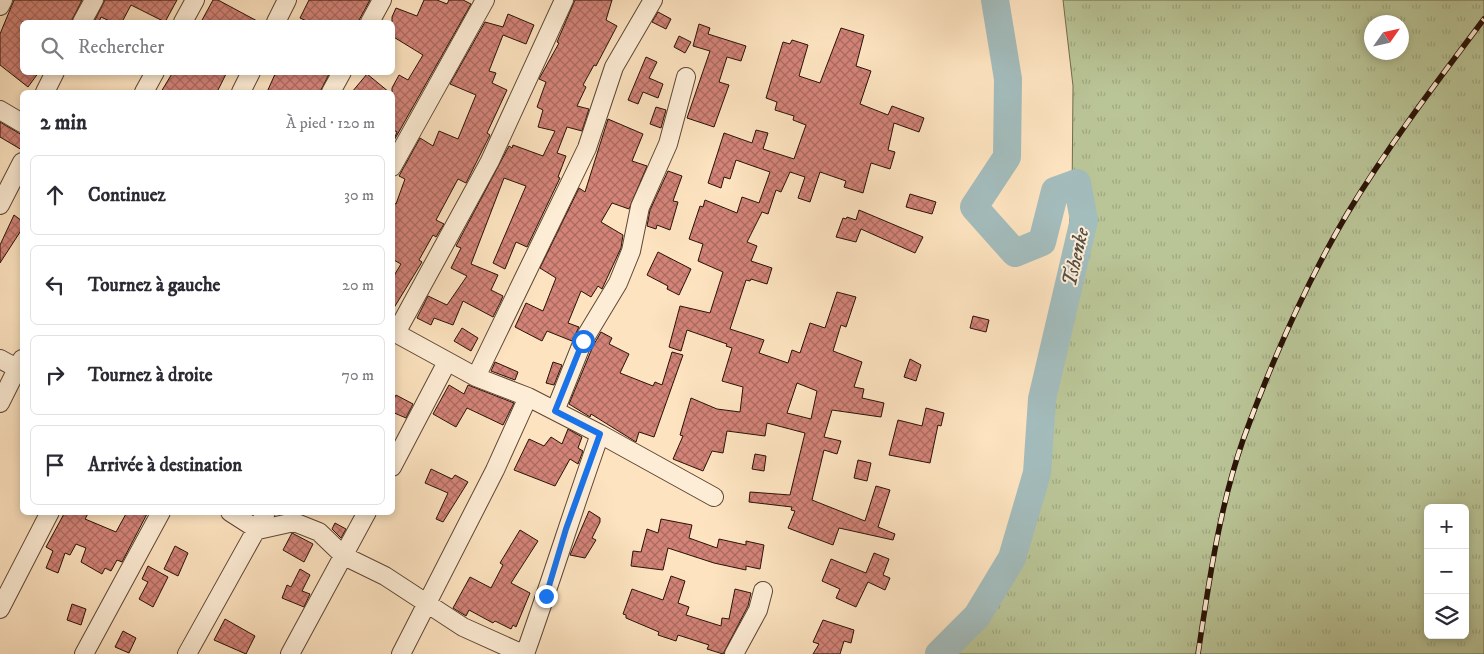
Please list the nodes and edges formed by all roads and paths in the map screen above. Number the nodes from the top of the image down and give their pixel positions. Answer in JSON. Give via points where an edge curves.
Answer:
{"nodes":[{"id":1,"x":3,"y":0,"type":"edge"},
{"id":2,"x":94,"y":0,"type":"edge"},
{"id":3,"x":195,"y":0,"type":"edge"},
{"id":4,"x":287,"y":0,"type":"edge"},
{"id":5,"x":382,"y":0,"type":"edge"},
{"id":6,"x":485,"y":0,"type":"edge"},
{"id":7,"x":564,"y":0,"type":"edge"},
{"id":8,"x":653,"y":0,"type":"edge"},
{"id":9,"x":0,"y":6,"type":"edge"},
{"id":10,"x":83,"y":20,"type":"edge"},
{"id":11,"x":184,"y":20,"type":"edge"},
{"id":12,"x":277,"y":20,"type":"edge"},
{"id":13,"x":371,"y":20,"type":"edge"},
{"id":14,"x":53,"y":75,"type":"edge"},
{"id":15,"x":153,"y":75,"type":"edge"},
{"id":16,"x":249,"y":75,"type":"edge"},
{"id":17,"x":340,"y":75,"type":"edge"},
{"id":18,"x":686,"y":77,"type":"dead end"},
{"id":19,"x":45,"y":90,"type":"edge"},
{"id":20,"x":145,"y":90,"type":"edge"},
{"id":21,"x":241,"y":90,"type":"edge"},
{"id":22,"x":332,"y":90,"type":"edge"},
{"id":23,"x":0,"y":110,"type":"edge"},
{"id":24,"x":20,"y":122,"type":"edge"},
{"id":25,"x":395,"y":162,"type":"edge"},
{"id":26,"x":20,"y":166,"type":"edge"},
{"id":27,"x":0,"y":205,"type":"edge"},
{"id":28,"x":395,"y":330,"type":"edge"},
{"id":29,"x":395,"y":333,"type":"edge"},
{"id":30,"x":0,"y":359,"type":"edge"},
{"id":31,"x":448,"y":362,"type":"junction"},
{"id":32,"x":20,"y":366,"type":"edge"},
{"id":33,"x":20,"y":368,"type":"edge"},
{"id":34,"x":476,"y":377,"type":"junction"},
{"id":35,"x":528,"y":397,"type":"junction"},
{"id":36,"x":0,"y":402,"type":"edge"},
{"id":37,"x":555,"y":411,"type":"junction"},
{"id":38,"x":600,"y":434,"type":"junction"},
{"id":39,"x":395,"y":461,"type":"edge"},
{"id":40,"x":714,"y":497,"type":"dead end"},
{"id":41,"x":48,"y":515,"type":"edge"},
{"id":42,"x":159,"y":515,"type":"edge"},
{"id":43,"x":235,"y":515,"type":"edge"},
{"id":44,"x":265,"y":515,"type":"edge"},
{"id":45,"x":365,"y":515,"type":"edge"},
{"id":46,"x":258,"y":530,"type":"junction"},
{"id":47,"x":344,"y":556,"type":"junction"},
{"id":48,"x":763,"y":591,"type":"dead end"},
{"id":49,"x":426,"y":603,"type":"junction"},
{"id":50,"x":0,"y":609,"type":"edge"},
{"id":51,"x":515,"y":652,"type":"edge"},
{"id":52,"x":84,"y":654,"type":"edge"},
{"id":53,"x":186,"y":654,"type":"edge"},
{"id":54,"x":290,"y":654,"type":"edge"},
{"id":55,"x":401,"y":654,"type":"edge"},
{"id":56,"x":734,"y":654,"type":"edge"}],
"edges":[{"from":1,"to":9,"type":"street"},
{"from":2,"to":10,"type":"street"},
{"from":3,"to":11,"type":"street"},
{"from":4,"to":12,"type":"street"},
{"from":5,"to":13,"type":"street"},
{"from":6,"to":25,"type":"street"},
{"from":7,"to":28,"type":"street","via":[[490,161]]},
{"from":8,"to":34,"type":"street","via":[[614,67],[587,148]]},
{"from":14,"to":19,"type":"street"},
{"from":15,"to":20,"type":"street"},
{"from":16,"to":21,"type":"street"},
{"from":17,"to":22,"type":"street"},
{"from":18,"to":37,"type":"street","via":[[668,144],[640,207],[630,251],[618,283],[583,341]]},
{"from":23,"to":24,"type":"street"},
{"from":26,"to":27,"type":"street"},
{"from":29,"to":31,"type":"street"},
{"from":30,"to":32,"type":"street"},
{"from":31,"to":34,"type":"street"},
{"from":31,"to":39,"type":"street"},
{"from":33,"to":36,"type":"street"},
{"from":34,"to":35,"type":"street"},
{"from":35,"to":37,"type":"street"},
{"from":35,"to":49,"type":"street","via":[[491,478]]},
{"from":37,"to":38,"type":"street"},
{"from":38,"to":40,"type":"street"},
{"from":38,"to":51,"type":"street","via":[[546,596]]},
{"from":41,"to":50,"type":"street"},
{"from":42,"to":52,"type":"street"},
{"from":43,"to":46,"type":"street"},
{"from":44,"to":46,"type":"street"},
{"from":45,"to":47,"type":"street"},
{"from":46,"to":47,"type":"street","via":[[294,522],[319,532]]},
{"from":46,"to":53,"type":"street"},
{"from":47,"to":49,"type":"street","via":[[385,576]]},
{"from":47,"to":54,"type":"street"},
{"from":48,"to":56,"type":"street","via":[[758,610]]},
{"from":49,"to":51,"type":"street","via":[[463,627]]},
{"from":49,"to":55,"type":"street"}]}
